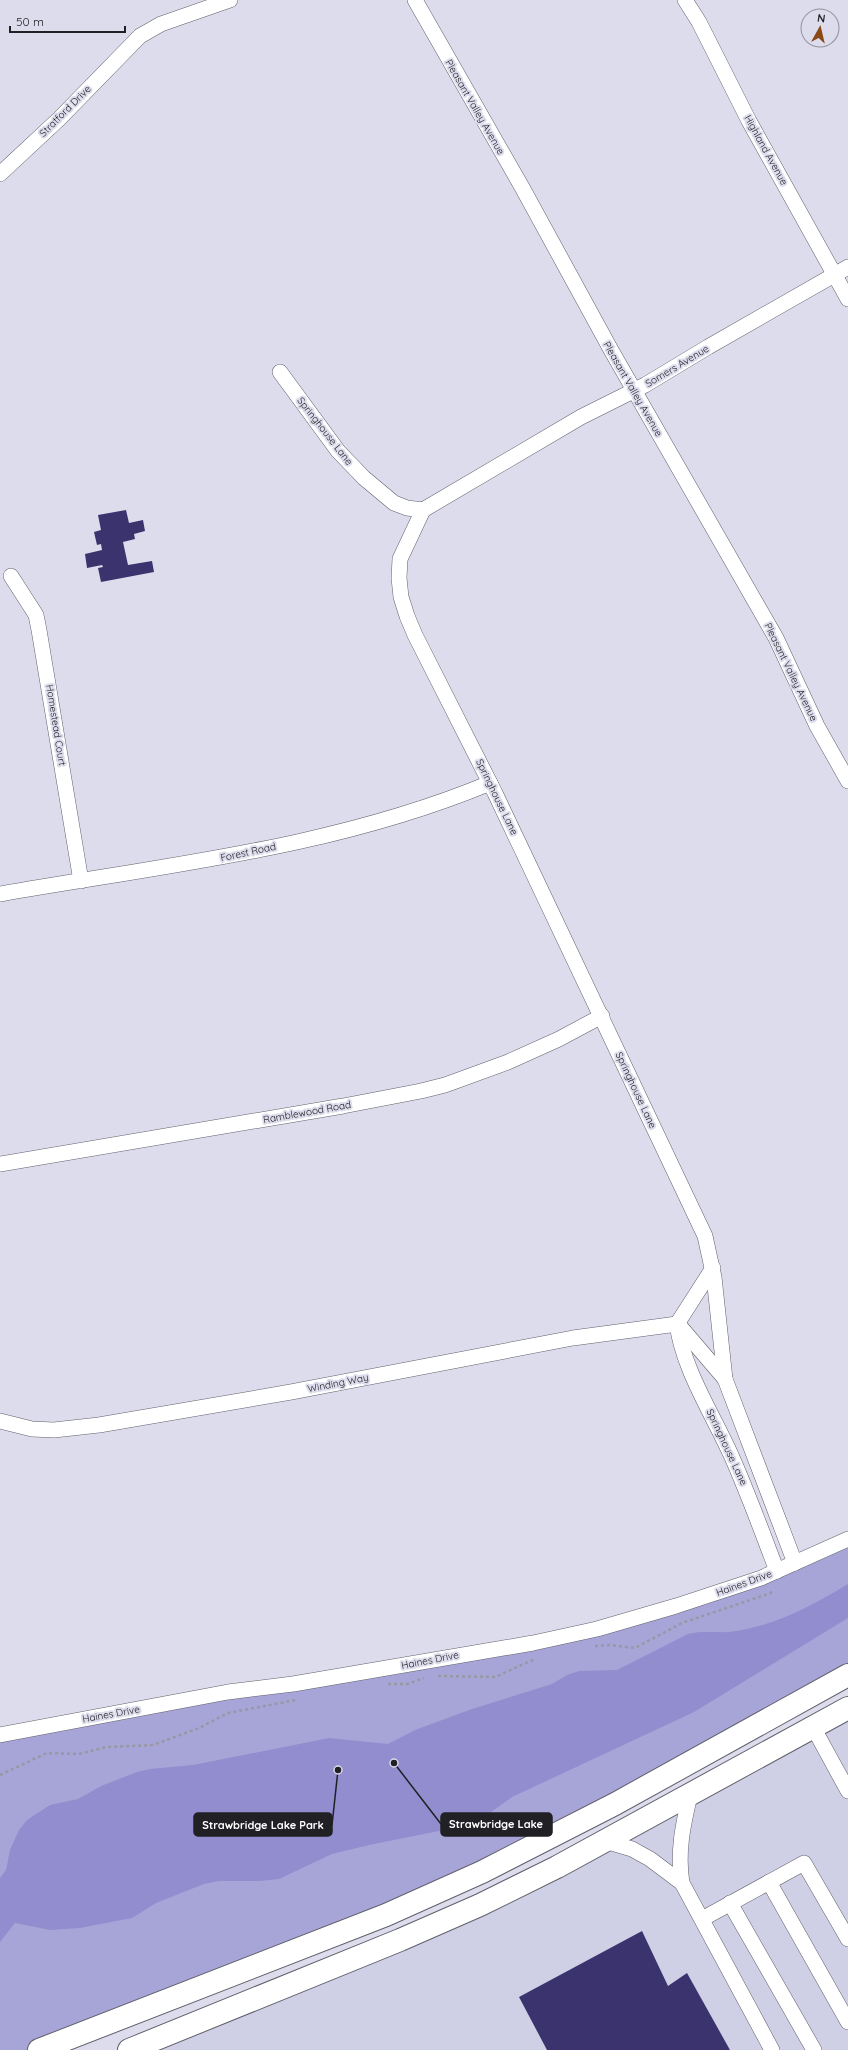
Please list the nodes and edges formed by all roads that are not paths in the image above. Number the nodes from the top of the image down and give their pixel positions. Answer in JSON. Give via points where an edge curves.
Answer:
{"nodes":[{"id":1,"x":230,"y":0,"type":"edge"},
{"id":2,"x":415,"y":0,"type":"edge"},
{"id":3,"x":685,"y":0,"type":"edge"},
{"id":4,"x":0,"y":174,"type":"edge"},
{"id":5,"x":848,"y":267,"type":"edge"},
{"id":6,"x":835,"y":276,"type":"junction"},
{"id":7,"x":848,"y":299,"type":"edge"},
{"id":8,"x":280,"y":372,"type":"dead end"},
{"id":9,"x":634,"y":391,"type":"junction"},
{"id":10,"x":423,"y":510,"type":"junction"},
{"id":11,"x":11,"y":576,"type":"dead end"},
{"id":12,"x":848,"y":781,"type":"edge"},
{"id":13,"x":490,"y":783,"type":"junction"},
{"id":14,"x":81,"y":880,"type":"junction"},
{"id":15,"x":0,"y":894,"type":"edge"},
{"id":16,"x":602,"y":1016,"type":"junction"},
{"id":17,"x":0,"y":1164,"type":"edge"},
{"id":18,"x":712,"y":1268,"type":"junction"},
{"id":19,"x":677,"y":1324,"type":"junction"},
{"id":20,"x":725,"y":1379,"type":"junction"},
{"id":21,"x":0,"y":1422,"type":"edge"},
{"id":22,"x":848,"y":1538,"type":"edge"},
{"id":23,"x":795,"y":1563,"type":"junction"},
{"id":24,"x":771,"y":1573,"type":"junction"},
{"id":25,"x":848,"y":1675,"type":"edge"},
{"id":26,"x":848,"y":1708,"type":"edge"},
{"id":27,"x":813,"y":1727,"type":"junction"},
{"id":28,"x":0,"y":1735,"type":"edge"},
{"id":29,"x":848,"y":1792,"type":"edge"},
{"id":30,"x":690,"y":1794,"type":"junction"},
{"id":31,"x":605,"y":1841,"type":"junction"},
{"id":32,"x":769,"y":1882,"type":"junction"},
{"id":33,"x":682,"y":1883,"type":"junction"},
{"id":34,"x":730,"y":1903,"type":"junction"},
{"id":35,"x":702,"y":1919,"type":"junction"},
{"id":36,"x":848,"y":1939,"type":"edge"},
{"id":37,"x":848,"y":2022,"type":"edge"},
{"id":38,"x":40,"y":2050,"type":"edge"},
{"id":39,"x":129,"y":2050,"type":"edge"},
{"id":40,"x":772,"y":2050,"type":"edge"},
{"id":41,"x":814,"y":2050,"type":"edge"}],
"edges":[{"from":1,"to":4,"type":"street","name":"Stratford Drive","via":[[161,24],[140,36],[59,119]]},
{"from":2,"to":9,"type":"street","name":"Pleasant Valley Avenue"},
{"from":3,"to":6,"type":"street","name":"Highland Avenue"},
{"from":5,"to":6,"type":"street","name":"Somers Avenue"},
{"from":6,"to":7,"type":"street","name":"Highland Avenue"},
{"from":6,"to":9,"type":"street","name":"Somers Avenue"},
{"from":8,"to":10,"type":"street","name":"Springhouse Lane","via":[[338,451],[364,478],[394,503]]},
{"from":9,"to":10,"type":"street","name":"Somers Avenue","via":[[581,417]]},
{"from":9,"to":12,"type":"street","name":"Pleasant Valley Avenue","via":[[776,638],[817,726]]},
{"from":10,"to":13,"type":"street","name":"Springhouse Lane","via":[[400,560],[401,596],[406,616],[415,635]]},
{"from":11,"to":14,"type":"street","name":"Homestead Court","via":[[36,615]]},
{"from":13,"to":14,"type":"street","name":"Forest Road","via":[[393,818],[344,831],[215,859]]},
{"from":13,"to":16,"type":"street","name":"Springhouse Lane"},
{"from":14,"to":15,"type":"street","name":"Forest Road"},
{"from":16,"to":17,"type":"street","name":"Ramblewood Road","via":[[520,1057],[439,1086],[343,1106]]},
{"from":16,"to":18,"type":"street","name":"Springhouse Lane","via":[[705,1236]]},
{"from":18,"to":19,"type":"street"},
{"from":18,"to":20,"type":"street","name":"Springhouse Lane","via":[[720,1319]]},
{"from":19,"to":20,"type":"street","name":"Springhouse Lane"},
{"from":19,"to":21,"type":"street","name":"Winding Way","via":[[573,1338],[291,1392],[99,1425],[32,1430]]},
{"from":19,"to":24,"type":"street","name":"Springhouse Lane","via":[[690,1370],[741,1477]]},
{"from":20,"to":23,"type":"street","name":"Springhouse Lane"},
{"from":22,"to":23,"type":"street","name":"Haines Drive"},
{"from":23,"to":24,"type":"street","name":"Haines Drive"},
{"from":24,"to":28,"type":"street","name":"Haines Drive","via":[[709,1596],[613,1625],[533,1643],[293,1684],[228,1692]]},
{"from":25,"to":38,"type":"highway","via":[[615,1804],[482,1872],[386,1915]]},
{"from":26,"to":27,"type":"highway"},
{"from":27,"to":29,"type":"street"},
{"from":27,"to":30,"type":"highway"},
{"from":30,"to":31,"type":"highway"},
{"from":30,"to":33,"type":"street","via":[[680,1846]]},
{"from":31,"to":33,"type":"street","via":[[632,1849]]},
{"from":31,"to":39,"type":"highway","via":[[522,1885],[400,1940]]},
{"from":32,"to":34,"type":"street"},
{"from":32,"to":36,"type":"street","via":[[804,1863]]},
{"from":32,"to":37,"type":"street"},
{"from":33,"to":35,"type":"street"},
{"from":34,"to":35,"type":"street"},
{"from":34,"to":41,"type":"street"},
{"from":35,"to":40,"type":"street"}]}
